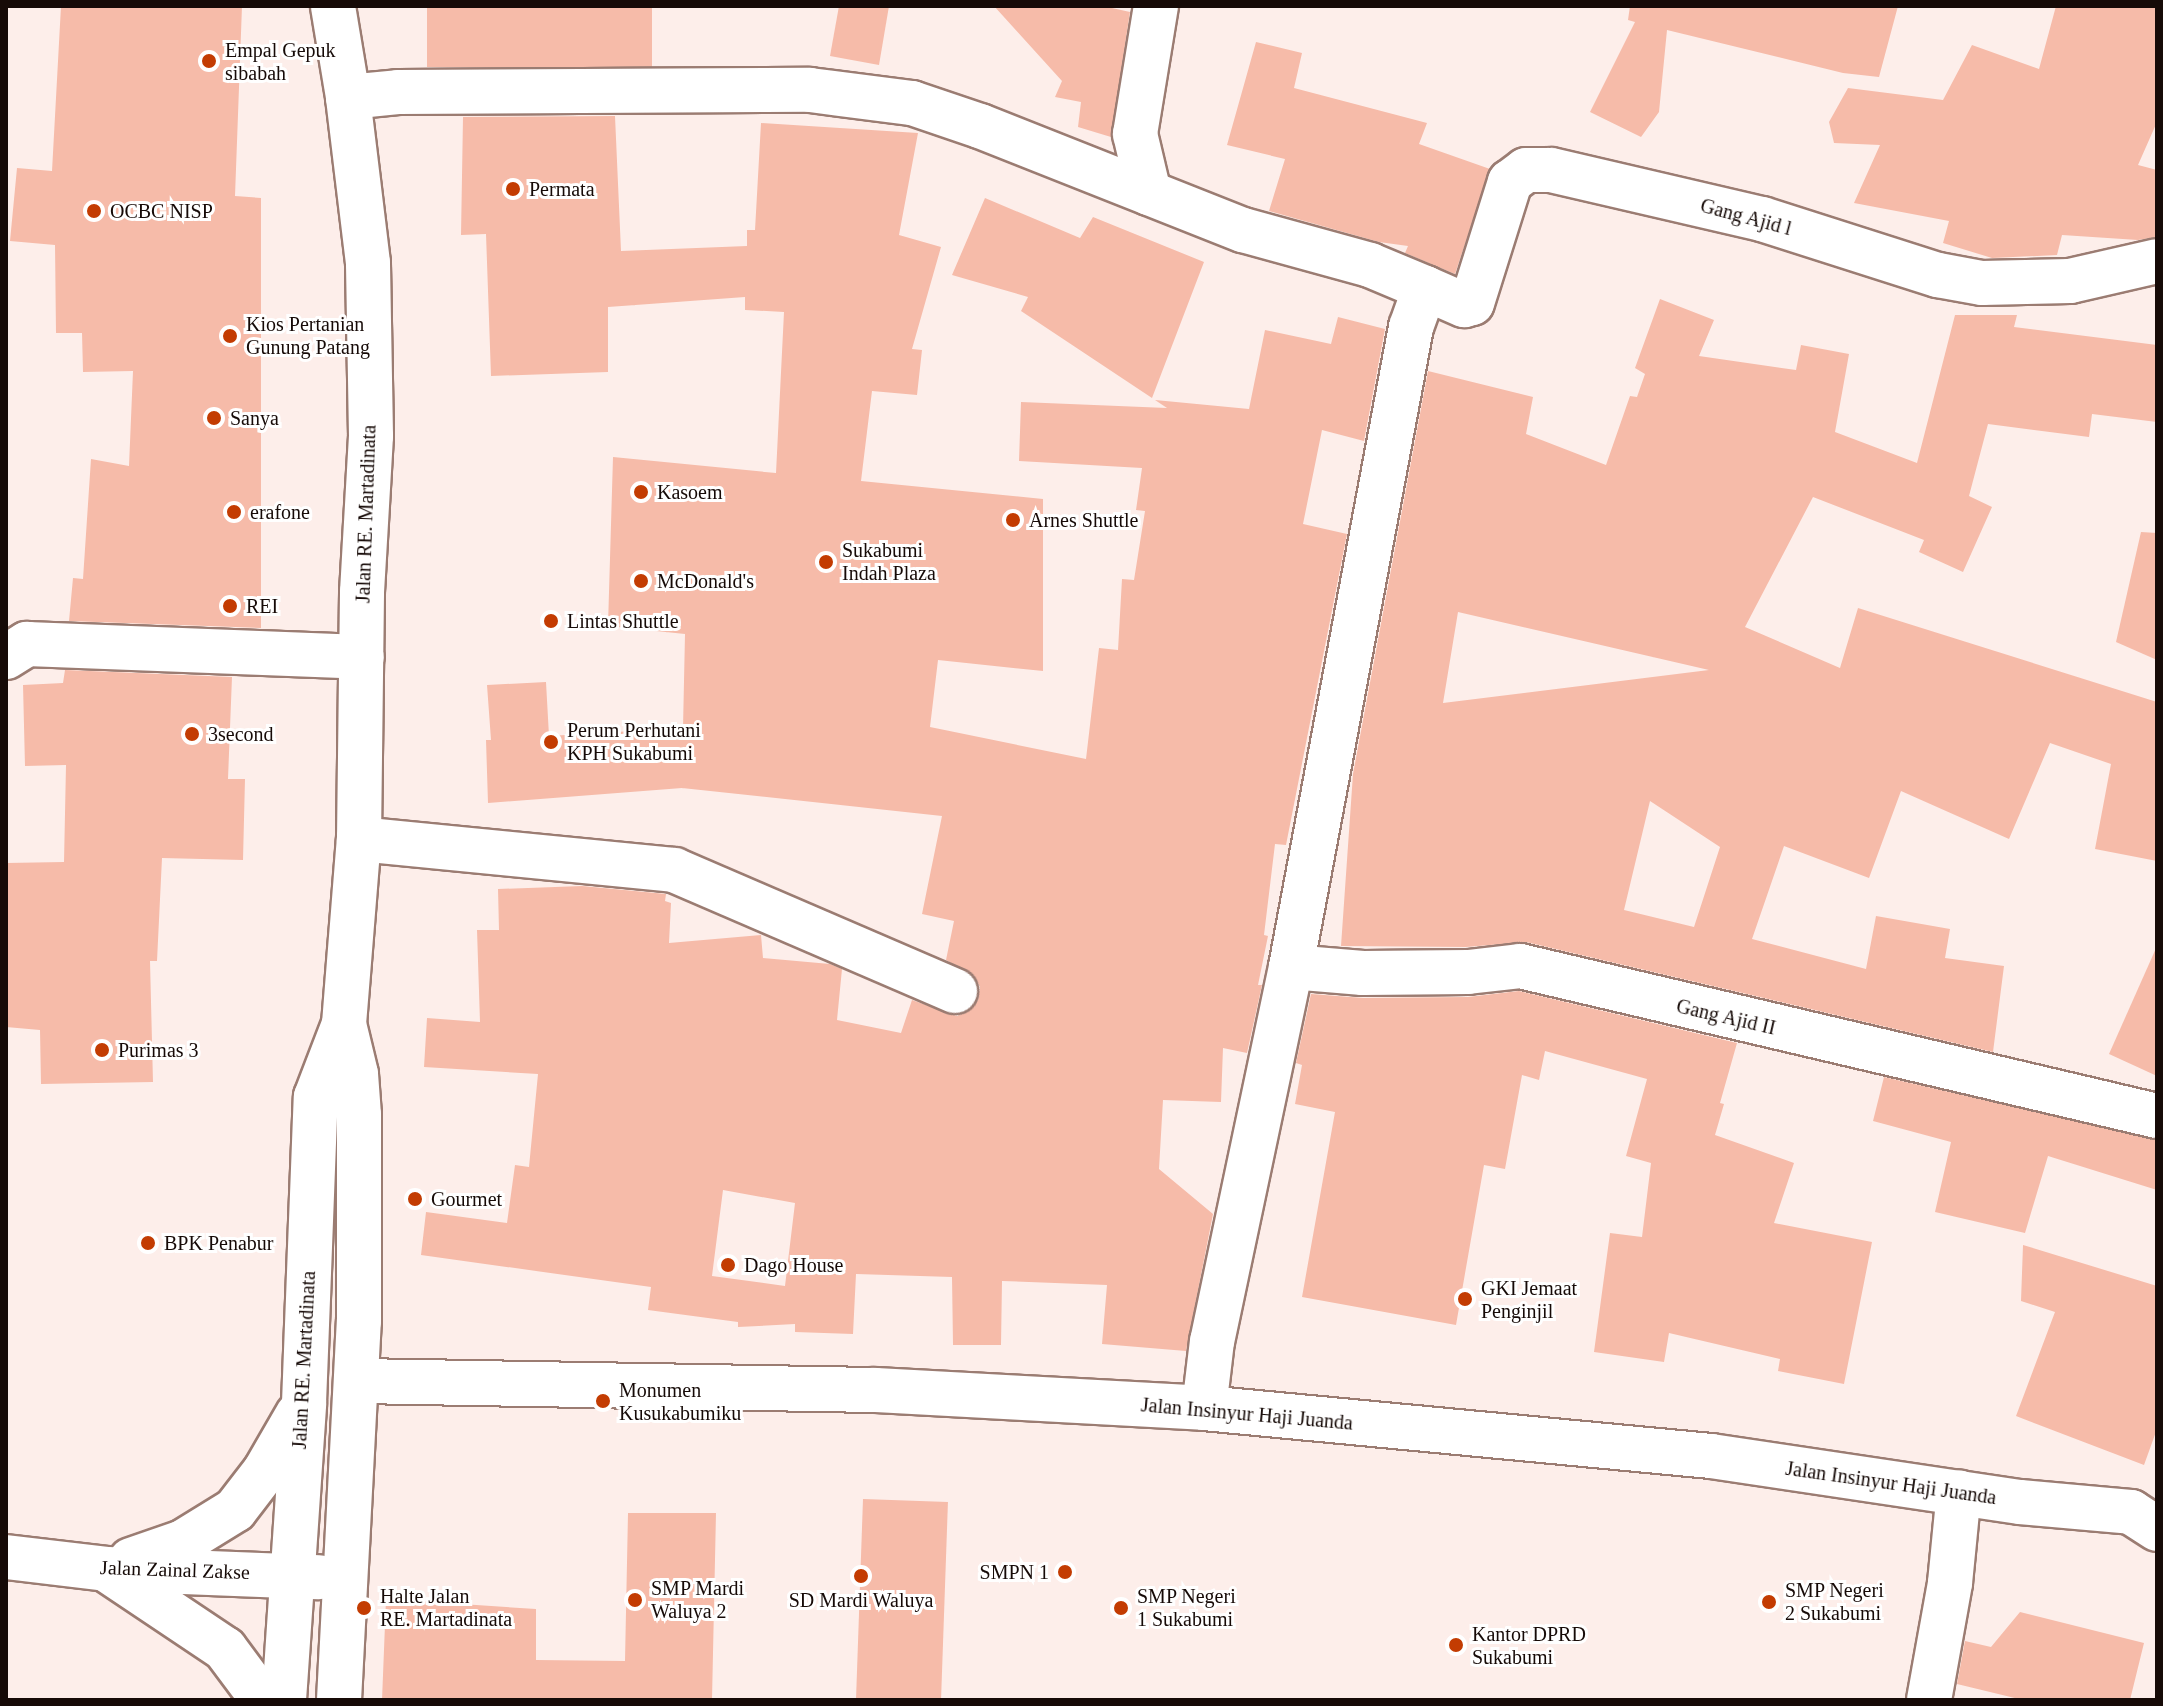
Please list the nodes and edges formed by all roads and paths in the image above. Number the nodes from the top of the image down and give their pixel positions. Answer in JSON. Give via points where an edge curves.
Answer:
{"nodes":[{"id":1,"x":333,"y":6,"type":"edge"},
{"id":2,"x":1156,"y":6,"type":"edge"},
{"id":3,"x":348,"y":97,"type":"junction"},
{"id":4,"x":1149,"y":193,"type":"junction"},
{"id":5,"x":2157,"y":261,"type":"edge"},
{"id":6,"x":1425,"y":288,"type":"junction"},
{"id":7,"x":6,"y":657,"type":"edge"},
{"id":8,"x":362,"y":657,"type":"junction"},
{"id":9,"x":359,"y":839,"type":"junction"},
{"id":10,"x":1291,"y":967,"type":"junction"},
{"id":11,"x":955,"y":991,"type":"dead end"},
{"id":12,"x":344,"y":1024,"type":"junction"},
{"id":13,"x":2157,"y":1116,"type":"edge"},
{"id":14,"x":358,"y":1381,"type":"junction"},
{"id":15,"x":304,"y":1403,"type":"junction"},
{"id":16,"x":1204,"y":1408,"type":"junction"},
{"id":17,"x":1959,"y":1492,"type":"junction"},
{"id":18,"x":2148,"y":1516,"type":"edge"},
{"id":19,"x":6,"y":1557,"type":"edge"},
{"id":20,"x":106,"y":1569,"type":"junction"},
{"id":21,"x":291,"y":1573,"type":"junction"},
{"id":22,"x":345,"y":1579,"type":"junction"},
{"id":23,"x":263,"y":1700,"type":"edge"},
{"id":24,"x":284,"y":1700,"type":"edge"},
{"id":25,"x":339,"y":1700,"type":"edge"},
{"id":26,"x":1929,"y":1700,"type":"edge"}],
"edges":[{"from":1,"to":3,"type":"street","name":"Jalan RE. Martadinata"},
{"from":2,"to":4,"type":"street","via":[[1135,134]]},
{"from":3,"to":4,"type":"street","via":[[398,92],[810,90],[912,103]]},
{"from":3,"to":8,"type":"street","name":"Jalan RE. Martadinata","via":[[368,263],[371,436]]},
{"from":4,"to":6,"type":"street","via":[[1243,230],[1370,265]]},
{"from":5,"to":6,"type":"street","name":"Gang Ajid l","via":[[2070,281],[1982,283],[1938,275],[1762,219],[1551,170],[1526,170],[1510,182],[1472,303],[1464,305]]},
{"from":6,"to":10,"type":"street","via":[[1411,327]]},
{"from":7,"to":8,"type":"street","via":[[27,644]]},
{"from":8,"to":9,"type":"street","name":"Jalan RE. Martadinata"},
{"from":9,"to":11,"type":"street","via":[[674,870]]},
{"from":9,"to":12,"type":"street","name":"Jalan RE. Martadinata"},
{"from":10,"to":13,"type":"street","name":"Gang Ajid II","via":[[1363,973],[1520,966]]},
{"from":10,"to":16,"type":"street","via":[[1212,1341]]},
{"from":12,"to":14,"type":"street","name":"Jalan RE. Martadinata","via":[[359,1115]]},
{"from":12,"to":15,"type":"street","name":"Jalan RE. Martadinata","via":[[316,1097]]},
{"from":14,"to":16,"type":"street","name":"Jalan Insinyur Haji Juanda","via":[[875,1390]]},
{"from":14,"to":22,"type":"street","name":"Jalan RE. Martadinata"},
{"from":15,"to":20,"type":"street","via":[[265,1471],[235,1510],[183,1542]]},
{"from":15,"to":21,"type":"street","name":"Jalan RE. Martadinata"},
{"from":16,"to":17,"type":"street","name":"Jalan Insinyur Haji Juanda","via":[[1711,1456]]},
{"from":17,"to":18,"type":"street","name":"Jalan Insinyur Haji Juanda"},
{"from":17,"to":26,"type":"street","via":[[1950,1583]]},
{"from":19,"to":20,"type":"street","name":"Jalan Zainal Zakse"},
{"from":20,"to":21,"type":"street","name":"Jalan Zainal Zakse"},
{"from":20,"to":23,"type":"street","via":[[225,1649]]},
{"from":21,"to":22,"type":"street","name":"Jalan Zainal Zakse"},
{"from":21,"to":24,"type":"street","name":"Jalan RE. Martadinata"},
{"from":22,"to":25,"type":"street","name":"Jalan RE. Martadinata"}]}
